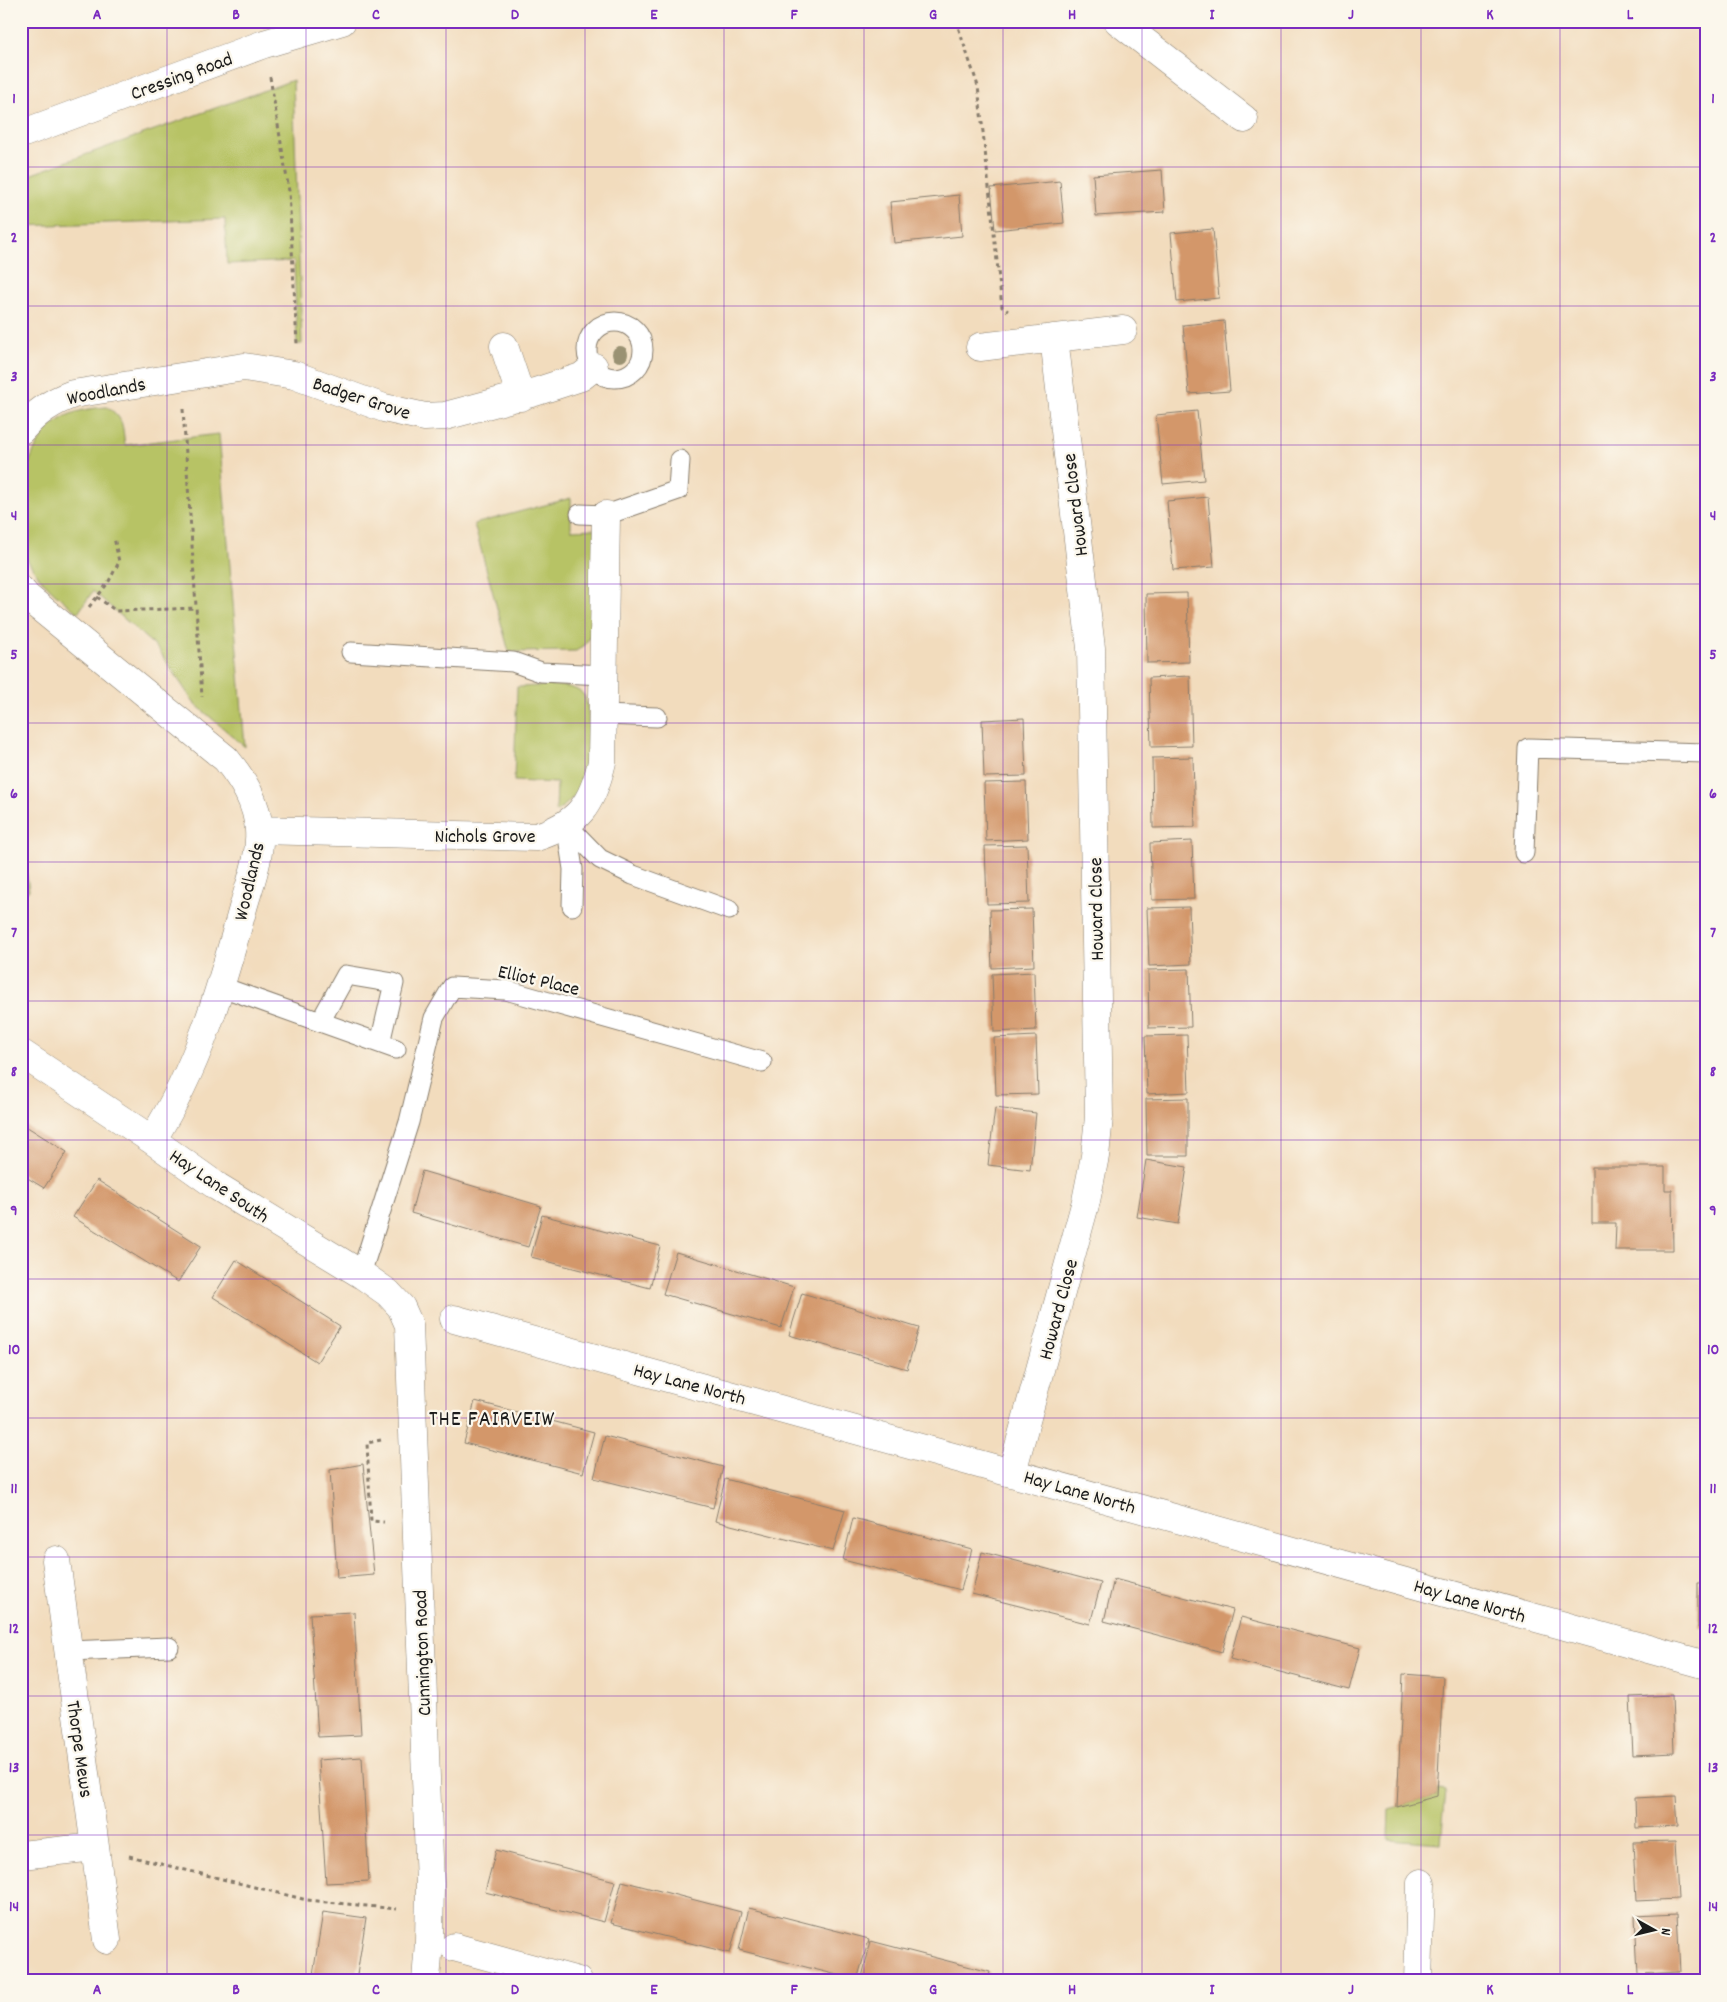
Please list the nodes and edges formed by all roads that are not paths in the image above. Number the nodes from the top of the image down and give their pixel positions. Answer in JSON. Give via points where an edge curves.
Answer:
{"nodes":[{"id":1,"x":342,"y":21,"type":"edge"},
{"id":2,"x":1118,"y":21,"type":"edge"},
{"id":3,"x":1244,"y":119,"type":"dead end"},
{"id":4,"x":21,"y":134,"type":"edge"},
{"id":5,"x":1123,"y":330,"type":"dead end"},
{"id":6,"x":1054,"y":338,"type":"junction"},
{"id":7,"x":504,"y":346,"type":"dead end"},
{"id":8,"x":980,"y":347,"type":"dead end"},
{"id":9,"x":594,"y":368,"type":"dead end"},
{"id":10,"x":191,"y":375,"type":"joint"},
{"id":11,"x":521,"y":397,"type":"junction"},
{"id":12,"x":21,"y":430,"type":"edge"},
{"id":13,"x":680,"y":460,"type":"dead end"},
{"id":14,"x":593,"y":514,"type":"joint"},
{"id":15,"x":21,"y":590,"type":"edge"},
{"id":16,"x":351,"y":652,"type":"dead end"},
{"id":17,"x":603,"y":675,"type":"junction"},
{"id":18,"x":602,"y":715,"type":"junction"},
{"id":19,"x":657,"y":718,"type":"dead end"},
{"id":20,"x":1706,"y":753,"type":"edge"},
{"id":21,"x":566,"y":824,"type":"junction"},
{"id":22,"x":259,"y":830,"type":"junction"},
{"id":23,"x":1524,"y":853,"type":"dead end"},
{"id":24,"x":572,"y":906,"type":"dead end"},
{"id":25,"x":729,"y":910,"type":"dead end"},
{"id":26,"x":222,"y":987,"type":"junction"},
{"id":27,"x":320,"y":1022,"type":"junction"},
{"id":28,"x":21,"y":1053,"type":"edge"},
{"id":29,"x":762,"y":1062,"type":"dead end"},
{"id":30,"x":152,"y":1140,"type":"junction"},
{"id":31,"x":361,"y":1274,"type":"junction"},
{"id":32,"x":454,"y":1319,"type":"dead end"},
{"id":33,"x":409,"y":1325,"type":"joint"},
{"id":34,"x":1012,"y":1472,"type":"junction"},
{"id":35,"x":56,"y":1560,"type":"dead end"},
{"id":36,"x":169,"y":1647,"type":"dead end"},
{"id":37,"x":68,"y":1651,"type":"junction"},
{"id":38,"x":1706,"y":1664,"type":"edge"},
{"id":39,"x":94,"y":1847,"type":"junction"},
{"id":40,"x":21,"y":1855,"type":"edge"},
{"id":41,"x":1422,"y":1883,"type":"dead end"},
{"id":42,"x":107,"y":1940,"type":"dead end"},
{"id":43,"x":454,"y":1947,"type":"dead end"},
{"id":44,"x":426,"y":1981,"type":"edge"},
{"id":45,"x":578,"y":1981,"type":"edge"},
{"id":46,"x":1418,"y":1981,"type":"edge"}],
"edges":[{"from":1,"to":4,"type":"street","name":"Cressing Road","via":[[264,44]]},
{"from":2,"to":3,"type":"street"},
{"from":5,"to":6,"type":"street"},
{"from":6,"to":8,"type":"street"},
{"from":6,"to":34,"type":"street","name":"Howard Close","via":[[1091,648],[1099,1117],[1086,1201]]},
{"from":7,"to":11,"type":"street"},
{"from":9,"to":11,"type":"street","name":"Badger Grove","via":[[581,377]]},
{"from":10,"to":11,"type":"street","name":"Badger Grove","via":[[244,367],[294,375],[384,408],[425,417],[445,416]]},
{"from":10,"to":12,"type":"street","name":"Woodlands","via":[[73,394],[53,401]]},
{"from":13,"to":14,"type":"lane","via":[[678,490]]},
{"from":14,"to":17,"type":"street","name":"Nichols Grove"},
{"from":15,"to":22,"type":"street","name":"Woodlands","via":[[226,759],[243,780],[253,803]]},
{"from":16,"to":17,"type":"lane","via":[[513,662],[541,672]]},
{"from":17,"to":18,"type":"street","name":"Nichols Grove"},
{"from":18,"to":19,"type":"lane"},
{"from":18,"to":21,"type":"street","name":"Nichols Grove","via":[[602,762],[597,784],[589,802],[578,816]]},
{"from":20,"to":23,"type":"lane","via":[[1528,748]]},
{"from":21,"to":22,"type":"street","name":"Nichols Grove","via":[[536,837]]},
{"from":21,"to":24,"type":"lane","via":[[573,869]]},
{"from":21,"to":25,"type":"lane","via":[[600,859],[633,875]]},
{"from":22,"to":26,"type":"street","name":"Woodlands","via":[[256,858]]},
{"from":26,"to":27,"type":"lane"},
{"from":26,"to":30,"type":"street","name":"Woodlands","via":[[194,1063],[175,1104]]},
{"from":27,"to":27,"type":"lane","via":[[388,1046],[394,983],[346,975]]},
{"from":28,"to":30,"type":"street","name":"Hay Lane South"},
{"from":29,"to":31,"type":"lane","name":"Elliot Place","via":[[506,990],[452,986],[434,1018],[409,1122]]},
{"from":30,"to":31,"type":"street","name":"Hay Lane South","via":[[218,1188]]},
{"from":31,"to":33,"type":"street","name":"Hay Lane South","via":[[388,1293],[401,1307]]},
{"from":32,"to":34,"type":"street","name":"Hay Lane North"},
{"from":33,"to":44,"type":"street","name":"Cunnington Road","via":[[430,1912]]},
{"from":34,"to":38,"type":"street","name":"Hay Lane North"},
{"from":35,"to":37,"type":"street","name":"Thorpe Mews"},
{"from":36,"to":37,"type":"lane"},
{"from":37,"to":39,"type":"street","name":"Thorpe Mews"},
{"from":39,"to":40,"type":"street"},
{"from":39,"to":42,"type":"street","name":"Thorpe Mews"},
{"from":41,"to":46,"type":"street"},
{"from":43,"to":45,"type":"street"}]}
